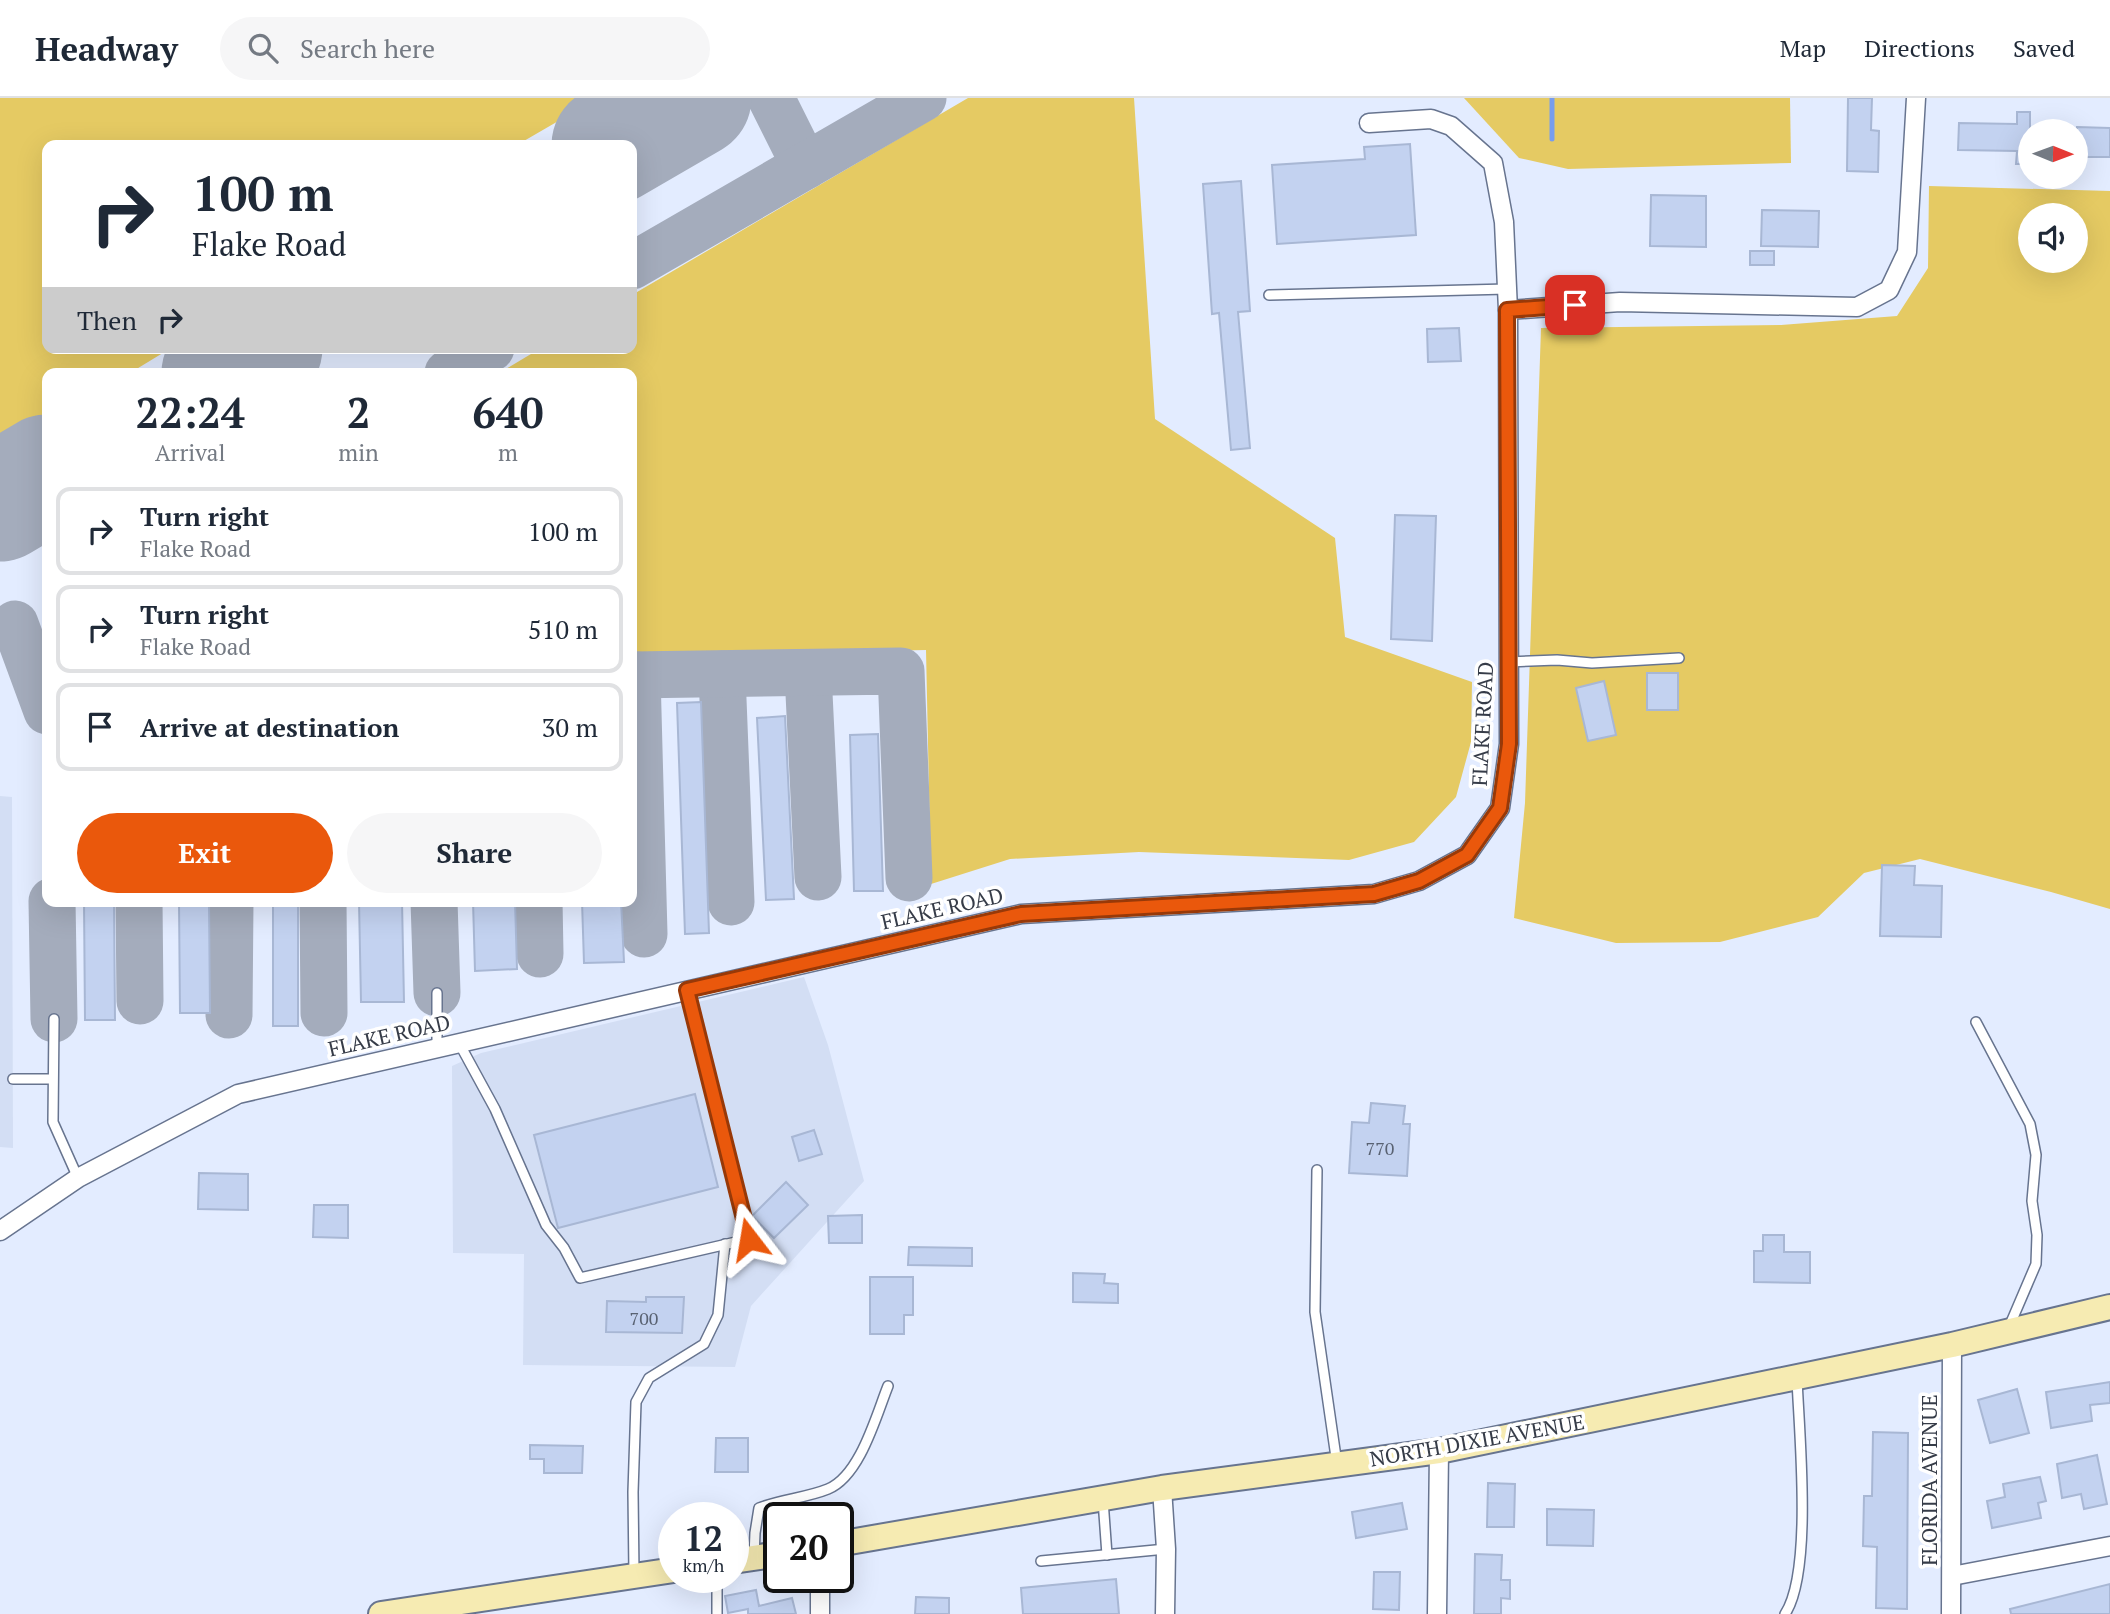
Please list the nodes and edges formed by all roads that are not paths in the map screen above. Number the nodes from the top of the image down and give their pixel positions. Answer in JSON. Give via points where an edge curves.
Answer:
{"nodes":[{"id":1,"x":1916,"y":98,"type":"edge"},
{"id":2,"x":1369,"y":123,"type":"dead end"},
{"id":3,"x":1507,"y":289,"type":"junction"},
{"id":4,"x":1269,"y":295,"type":"dead end"},
{"id":5,"x":1507,"y":310,"type":"junction"},
{"id":6,"x":1679,"y":658,"type":"dead end"},
{"id":7,"x":1508,"y":662,"type":"junction"},
{"id":8,"x":687,"y":990,"type":"junction"},
{"id":9,"x":437,"y":993,"type":"dead end"},
{"id":10,"x":54,"y":1019,"type":"dead end"},
{"id":11,"x":1976,"y":1022,"type":"dead end"},
{"id":12,"x":459,"y":1043,"type":"junction"},
{"id":13,"x":437,"y":1048,"type":"junction"},
{"id":14,"x":13,"y":1079,"type":"dead end"},
{"id":15,"x":52,"y":1079,"type":"junction"},
{"id":16,"x":1317,"y":1170,"type":"dead end"},
{"id":17,"x":78,"y":1178,"type":"junction"},
{"id":18,"x":0,"y":1231,"type":"edge"},
{"id":19,"x":725,"y":1244,"type":"junction"},
{"id":20,"x":2110,"y":1307,"type":"edge"},
{"id":21,"x":2007,"y":1332,"type":"junction"},
{"id":22,"x":1952,"y":1345,"type":"junction"},
{"id":23,"x":1797,"y":1377,"type":"junction"},
{"id":24,"x":888,"y":1386,"type":"dead end"},
{"id":25,"x":1438,"y":1451,"type":"junction"},
{"id":26,"x":1337,"y":1464,"type":"junction"},
{"id":27,"x":1162,"y":1488,"type":"junction"},
{"id":28,"x":1103,"y":1498,"type":"junction"},
{"id":29,"x":854,"y":1541,"type":"edge"},
{"id":30,"x":2110,"y":1546,"type":"edge"},
{"id":31,"x":749,"y":1547,"type":"edge"},
{"id":32,"x":1166,"y":1549,"type":"junction"},
{"id":33,"x":1107,"y":1555,"type":"junction"},
{"id":34,"x":1041,"y":1561,"type":"dead end"},
{"id":35,"x":658,"y":1572,"type":"edge"},
{"id":36,"x":634,"y":1576,"type":"junction"},
{"id":37,"x":1952,"y":1576,"type":"junction"},
{"id":38,"x":717,"y":1593,"type":"edge"},
{"id":39,"x":820,"y":1593,"type":"edge"},
{"id":40,"x":380,"y":1614,"type":"edge"},
{"id":41,"x":717,"y":1614,"type":"edge"},
{"id":42,"x":820,"y":1614,"type":"edge"},
{"id":43,"x":1165,"y":1614,"type":"edge"},
{"id":44,"x":1437,"y":1614,"type":"edge"},
{"id":45,"x":1785,"y":1614,"type":"edge"},
{"id":46,"x":1951,"y":1614,"type":"edge"}],
"edges":[{"from":1,"to":5,"type":"street","via":[[1907,253],[1889,290],[1857,307],[1620,302]]},
{"from":2,"to":3,"type":"street","name":"FLAKE ROAD","via":[[1431,120],[1451,126],[1493,163],[1504,222]]},
{"from":3,"to":4,"type":"lane"},
{"from":3,"to":5,"type":"street","name":"FLAKE ROAD"},
{"from":5,"to":7,"type":"street","name":"FLAKE ROAD"},
{"from":6,"to":7,"type":"lane"},
{"from":7,"to":8,"type":"street","name":"FLAKE ROAD","via":[[1509,744],[1500,808],[1467,855],[1419,881],[1374,894],[1021,914]]},
{"from":8,"to":12,"type":"street","name":"FLAKE ROAD"},
{"from":8,"to":19,"type":"lane","via":[[749,1239]]},
{"from":9,"to":13,"type":"lane"},
{"from":10,"to":15,"type":"lane"},
{"from":11,"to":21,"type":"lane","via":[[2030,1124],[2036,1155],[2032,1201],[2036,1264]]},
{"from":12,"to":13,"type":"street","name":"FLAKE ROAD"},
{"from":12,"to":19,"type":"lane","via":[[495,1109],[546,1225],[580,1278]]},
{"from":13,"to":17,"type":"street","name":"FLAKE ROAD","via":[[238,1094]]},
{"from":14,"to":15,"type":"lane"},
{"from":15,"to":17,"type":"lane","via":[[53,1122]]},
{"from":16,"to":26,"type":"lane","via":[[1315,1312]]},
{"from":17,"to":18,"type":"street","name":"FLAKE ROAD"},
{"from":19,"to":36,"type":"lane","via":[[718,1315],[704,1344],[649,1378],[636,1402]]},
{"from":20,"to":21,"type":"street","name":"NORTH DIXIE AVENUE"},
{"from":21,"to":22,"type":"street","name":"NORTH DIXIE AVENUE"},
{"from":22,"to":23,"type":"street","name":"NORTH DIXIE AVENUE"},
{"from":22,"to":37,"type":"street","name":"FLORIDA AVENUE"},
{"from":23,"to":25,"type":"street","name":"NORTH DIXIE AVENUE"},
{"from":23,"to":45,"type":"lane","via":[[1800,1549],[1791,1604]]},
{"from":24,"to":31,"type":"lane","via":[[852,1471],[832,1487],[759,1508]]},
{"from":25,"to":26,"type":"street","name":"NORTH DIXIE AVENUE"},
{"from":25,"to":44,"type":"street"},
{"from":26,"to":27,"type":"street","name":"NORTH DIXIE AVENUE"},
{"from":27,"to":28,"type":"street","name":"NORTH DIXIE AVENUE"},
{"from":27,"to":32,"type":"street"},
{"from":28,"to":29,"type":"street","name":"NORTH DIXIE AVENUE"},
{"from":28,"to":33,"type":"lane"},
{"from":30,"to":37,"type":"street"},
{"from":32,"to":33,"type":"lane"},
{"from":32,"to":43,"type":"street"},
{"from":33,"to":34,"type":"lane"},
{"from":35,"to":36,"type":"street"},
{"from":36,"to":40,"type":"street"},
{"from":37,"to":46,"type":"street","name":"FLORIDA AVENUE"},
{"from":38,"to":41,"type":"lane"},
{"from":39,"to":42,"type":"street"}]}
